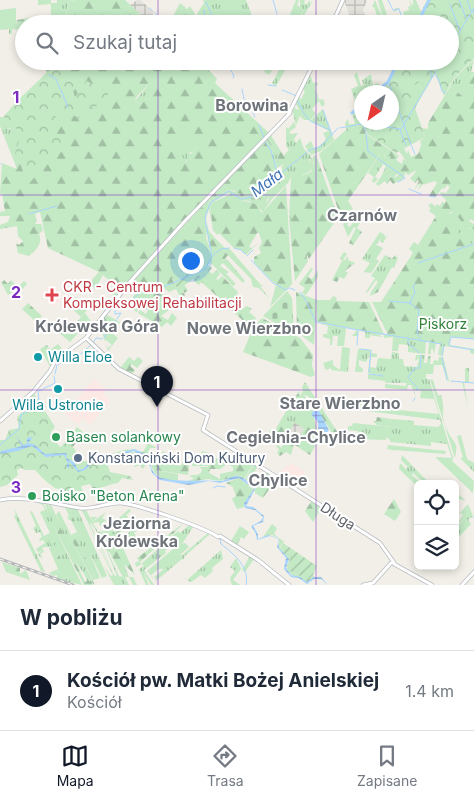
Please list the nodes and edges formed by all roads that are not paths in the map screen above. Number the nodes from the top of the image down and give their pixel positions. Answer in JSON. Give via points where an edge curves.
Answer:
{"nodes":[{"id":1,"x":343,"y":0,"type":"edge"},
{"id":2,"x":336,"y":15,"type":"edge"},
{"id":3,"x":310,"y":70,"type":"edge"},
{"id":4,"x":85,"y":340,"type":"junction"},
{"id":5,"x":0,"y":421,"type":"edge"},
{"id":6,"x":0,"y":500,"type":"edge"},
{"id":7,"x":392,"y":562,"type":"junction"},
{"id":8,"x":474,"y":572,"type":"edge"},
{"id":9,"x":288,"y":584,"type":"edge"},
{"id":10,"x":363,"y":585,"type":"edge"},
{"id":11,"x":432,"y":585,"type":"edge"},
{"id":12,"x":462,"y":585,"type":"edge"}],
"edges":[{"from":1,"to":2,"type":"street"},
{"from":3,"to":4,"type":"street","via":[[289,112],[156,254]]},
{"from":4,"to":5,"type":"street","via":[[57,359],[33,392]]},
{"from":4,"to":7,"type":"street","name":"Długa","via":[[119,369],[206,416],[203,428],[380,543]]},
{"from":6,"to":9,"type":"street","via":[[18,498],[83,508],[130,504],[219,536]]},
{"from":7,"to":10,"type":"street","via":[[373,584]]},
{"from":7,"to":11,"type":"street"},
{"from":8,"to":12,"type":"street"}]}
